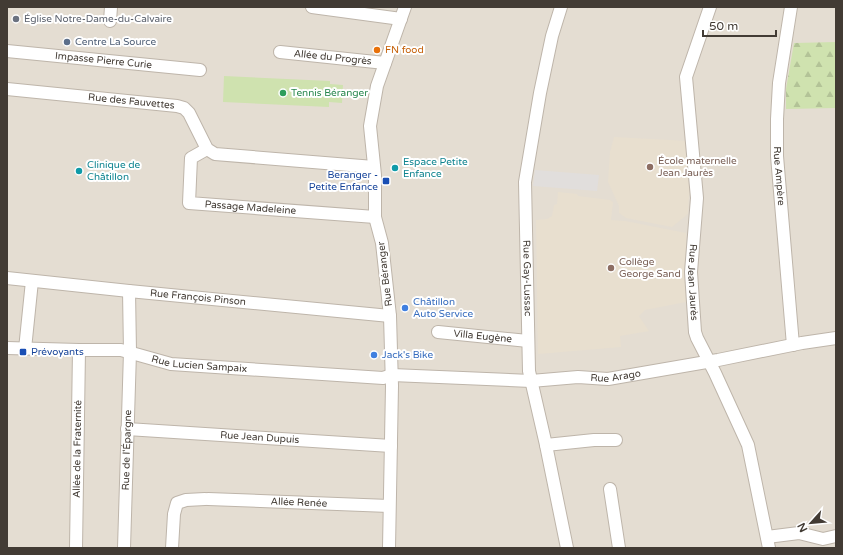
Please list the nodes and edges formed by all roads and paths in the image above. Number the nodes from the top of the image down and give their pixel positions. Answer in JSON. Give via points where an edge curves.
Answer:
{"nodes":[{"id":1,"x":111,"y":7,"type":"edge"},
{"id":2,"x":312,"y":7,"type":"edge"},
{"id":3,"x":405,"y":7,"type":"edge"},
{"id":4,"x":561,"y":7,"type":"edge"},
{"id":5,"x":710,"y":7,"type":"edge"},
{"id":6,"x":791,"y":7,"type":"edge"},
{"id":7,"x":401,"y":19,"type":"junction"},
{"id":8,"x":110,"y":21,"type":"dead end"},
{"id":9,"x":7,"y":51,"type":"edge"},
{"id":10,"x":280,"y":52,"type":"dead end"},
{"id":11,"x":385,"y":63,"type":"junction"},
{"id":12,"x":200,"y":70,"type":"dead end"},
{"id":13,"x":7,"y":89,"type":"edge"},
{"id":14,"x":208,"y":149,"type":"junction"},
{"id":15,"x":374,"y":167,"type":"junction"},
{"id":16,"x":375,"y":217,"type":"junction"},
{"id":17,"x":7,"y":278,"type":"edge"},
{"id":18,"x":32,"y":281,"type":"junction"},
{"id":19,"x":130,"y":292,"type":"junction"},
{"id":20,"x":390,"y":316,"type":"junction"},
{"id":21,"x":438,"y":332,"type":"dead end"},
{"id":22,"x":836,"y":338,"type":"edge"},
{"id":23,"x":528,"y":341,"type":"junction"},
{"id":24,"x":793,"y":345,"type":"junction"},
{"id":25,"x":7,"y":348,"type":"edge"},
{"id":26,"x":25,"y":349,"type":"junction"},
{"id":27,"x":79,"y":350,"type":"junction"},
{"id":28,"x":130,"y":352,"type":"junction"},
{"id":29,"x":709,"y":361,"type":"junction"},
{"id":30,"x":392,"y":375,"type":"junction"},
{"id":31,"x":531,"y":381,"type":"junction"},
{"id":32,"x":127,"y":429,"type":"junction"},
{"id":33,"x":616,"y":440,"type":"dead end"},
{"id":34,"x":546,"y":445,"type":"junction"},
{"id":35,"x":391,"y":446,"type":"junction"},
{"id":36,"x":610,"y":489,"type":"dead end"},
{"id":37,"x":389,"y":506,"type":"junction"},
{"id":38,"x":836,"y":536,"type":"edge"},
{"id":39,"x":768,"y":542,"type":"edge"},
{"id":40,"x":76,"y":548,"type":"edge"},
{"id":41,"x":124,"y":548,"type":"edge"},
{"id":42,"x":172,"y":548,"type":"edge"},
{"id":43,"x":389,"y":548,"type":"edge"},
{"id":44,"x":567,"y":548,"type":"edge"},
{"id":45,"x":619,"y":548,"type":"edge"}],
"edges":[{"from":1,"to":8,"type":"street"},
{"from":2,"to":7,"type":"street"},
{"from":3,"to":7,"type":"street","name":"Rue Béranger"},
{"from":4,"to":23,"type":"street","name":"Rue Gay-Lussac","via":[[540,93],[525,182]]},
{"from":5,"to":29,"type":"street","name":"Rue Jean Jaurès","via":[[686,77],[697,198],[691,272],[695,332]]},
{"from":6,"to":24,"type":"street","name":"Rue Ampère","via":[[779,83],[777,156]]},
{"from":7,"to":11,"type":"street","name":"Rue Béranger"},
{"from":9,"to":12,"type":"street","name":"Impasse Pierre Curie"},
{"from":10,"to":11,"type":"street","name":"Allée du Progrès"},
{"from":11,"to":15,"type":"street","name":"Rue Béranger","via":[[377,86],[370,126]]},
{"from":13,"to":14,"type":"street","name":"Rue des Fauvettes","via":[[184,108]]},
{"from":14,"to":15,"type":"street","via":[[215,154]]},
{"from":14,"to":16,"type":"street","name":"Passage Madeleine","via":[[191,158],[189,203]]},
{"from":15,"to":16,"type":"street","name":"Rue Béranger"},
{"from":16,"to":20,"type":"street","name":"Rue Béranger","via":[[382,243]]},
{"from":17,"to":18,"type":"street","name":"Rue François Pinson"},
{"from":18,"to":19,"type":"street","name":"Rue François Pinson"},
{"from":18,"to":26,"type":"street"},
{"from":19,"to":20,"type":"street","name":"Rue François Pinson"},
{"from":19,"to":28,"type":"street","name":"Rue de l'Épargne"},
{"from":20,"to":30,"type":"street","name":"Rue Béranger"},
{"from":21,"to":23,"type":"street","name":"Villa Eugène"},
{"from":22,"to":24,"type":"street","name":"Rue Arago"},
{"from":23,"to":31,"type":"street","name":"Rue Gay-Lussac"},
{"from":24,"to":29,"type":"street","name":"Rue Arago"},
{"from":25,"to":26,"type":"street","name":"Rue Lucien Sampaix"},
{"from":26,"to":27,"type":"street","name":"Rue Lucien Sampaix"},
{"from":27,"to":28,"type":"street","name":"Rue Lucien Sampaix"},
{"from":27,"to":40,"type":"street","name":"Allée de la Fraternité"},
{"from":28,"to":30,"type":"street","name":"Rue Lucien Sampaix","via":[[171,364],[383,378]]},
{"from":28,"to":32,"type":"street","name":"Rue de l'Épargne"},
{"from":29,"to":31,"type":"street","name":"Rue Arago","via":[[608,379],[578,377]]},
{"from":29,"to":39,"type":"street","name":"Rue Jean Jaurès","via":[[748,445]]},
{"from":30,"to":31,"type":"street","name":"Rue Arago"},
{"from":30,"to":35,"type":"street","name":"Rue Béranger"},
{"from":31,"to":34,"type":"street","name":"Rue Gay-Lussac"},
{"from":32,"to":35,"type":"street","name":"Rue Jean Dupuis"},
{"from":32,"to":41,"type":"street","name":"Rue de l'Épargne"},
{"from":33,"to":34,"type":"street"},
{"from":34,"to":44,"type":"street","name":"Rue Gay-Lussac"},
{"from":35,"to":37,"type":"street","name":"Rue Béranger"},
{"from":36,"to":45,"type":"street"},
{"from":37,"to":42,"type":"street","name":"Allée Renée","via":[[186,500],[177,503]]},
{"from":37,"to":43,"type":"street","name":"Rue Béranger"},
{"from":38,"to":39,"type":"street","via":[[823,539],[799,533]]}]}
